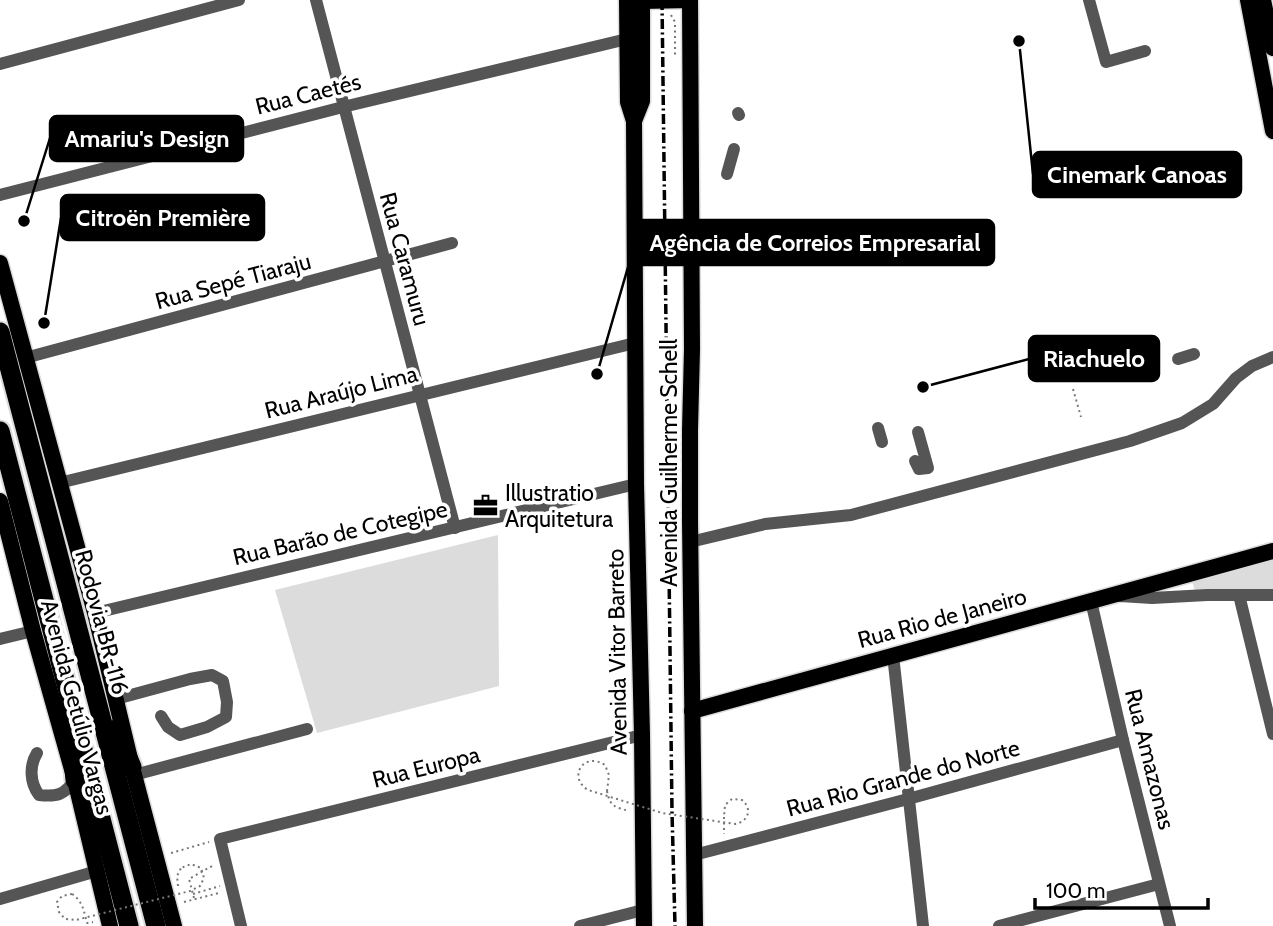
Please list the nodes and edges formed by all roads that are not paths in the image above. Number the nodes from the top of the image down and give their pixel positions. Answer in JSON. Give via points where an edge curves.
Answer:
{"nodes":[{"id":1,"x":239,"y":0,"type":"edge"},
{"id":2,"x":316,"y":0,"type":"edge"},
{"id":3,"x":637,"y":0,"type":"edge"},
{"id":4,"x":690,"y":0,"type":"edge"},
{"id":5,"x":1089,"y":0,"type":"edge"},
{"id":6,"x":1248,"y":0,"type":"edge"},
{"id":7,"x":1264,"y":0,"type":"edge"},
{"id":8,"x":627,"y":39,"type":"junction"},
{"id":9,"x":1273,"y":48,"type":"edge"},
{"id":10,"x":1145,"y":51,"type":"dead end"},
{"id":11,"x":0,"y":64,"type":"edge"},
{"id":12,"x":343,"y":107,"type":"junction"},
{"id":13,"x":634,"y":121,"type":"junction"},
{"id":14,"x":1273,"y":131,"type":"edge"},
{"id":15,"x":734,"y":149,"type":"dead end"},
{"id":16,"x":727,"y":174,"type":"dead end"},
{"id":17,"x":0,"y":195,"type":"edge"},
{"id":18,"x":452,"y":243,"type":"dead end"},
{"id":19,"x":384,"y":262,"type":"junction"},
{"id":20,"x":0,"y":263,"type":"edge"},
{"id":21,"x":0,"y":332,"type":"edge"},
{"id":22,"x":635,"y":343,"type":"junction"},
{"id":23,"x":1195,"y":354,"type":"dead end"},
{"id":24,"x":1273,"y":357,"type":"edge"},
{"id":25,"x":25,"y":358,"type":"junction"},
{"id":26,"x":1178,"y":359,"type":"dead end"},
{"id":27,"x":418,"y":394,"type":"junction"},
{"id":28,"x":878,"y":428,"type":"dead end"},
{"id":29,"x":0,"y":430,"type":"edge"},
{"id":30,"x":918,"y":432,"type":"dead end"},
{"id":31,"x":882,"y":442,"type":"dead end"},
{"id":32,"x":915,"y":461,"type":"dead end"},
{"id":33,"x":59,"y":483,"type":"junction"},
{"id":34,"x":636,"y":484,"type":"junction"},
{"id":35,"x":0,"y":501,"type":"edge"},
{"id":36,"x":454,"y":528,"type":"junction"},
{"id":37,"x":690,"y":542,"type":"junction"},
{"id":38,"x":1273,"y":551,"type":"edge"},
{"id":39,"x":1182,"y":575,"type":"junction"},
{"id":40,"x":1113,"y":595,"type":"junction"},
{"id":41,"x":1207,"y":595,"type":"junction"},
{"id":42,"x":1239,"y":595,"type":"junction"},
{"id":43,"x":1273,"y":595,"type":"edge"},
{"id":44,"x":1091,"y":601,"type":"junction"},
{"id":45,"x":95,"y":613,"type":"junction"},
{"id":46,"x":33,"y":631,"type":"junction"},
{"id":47,"x":0,"y":639,"type":"edge"},
{"id":48,"x":893,"y":654,"type":"junction"},
{"id":49,"x":92,"y":676,"type":"junction"},
{"id":50,"x":66,"y":685,"type":"junction"},
{"id":51,"x":116,"y":699,"type":"junction"},
{"id":52,"x":692,"y":711,"type":"junction"},
{"id":53,"x":161,"y":716,"type":"dead end"},
{"id":54,"x":307,"y":729,"type":"dead end"},
{"id":55,"x":1273,"y":734,"type":"edge"},
{"id":56,"x":642,"y":735,"type":"junction"},
{"id":57,"x":1123,"y":740,"type":"junction"},
{"id":58,"x":37,"y":753,"type":"dead end"},
{"id":59,"x":133,"y":771,"type":"junction"},
{"id":60,"x":75,"y":780,"type":"junction"},
{"id":61,"x":908,"y":799,"type":"junction"},
{"id":62,"x":694,"y":855,"type":"junction"},
{"id":63,"x":97,"y":872,"type":"junction"},
{"id":64,"x":1159,"y":884,"type":"junction"},
{"id":65,"x":0,"y":899,"type":"edge"},
{"id":66,"x":644,"y":918,"type":"edge"},
{"id":67,"x":109,"y":922,"type":"edge"},
{"id":68,"x":129,"y":926,"type":"edge"},
{"id":69,"x":156,"y":926,"type":"edge"},
{"id":70,"x":174,"y":926,"type":"edge"},
{"id":71,"x":241,"y":926,"type":"edge"},
{"id":72,"x":580,"y":926,"type":"edge"},
{"id":73,"x":695,"y":926,"type":"edge"},
{"id":74,"x":923,"y":926,"type":"edge"},
{"id":75,"x":999,"y":926,"type":"edge"},
{"id":76,"x":1170,"y":926,"type":"edge"}],
"edges":[{"from":1,"to":11,"type":"street"},
{"from":2,"to":12,"type":"street","name":"Rua Caramuru"},
{"from":3,"to":4,"type":"main road"},
{"from":3,"to":8,"type":"main road","name":"Avenida Vitor Barreto"},
{"from":3,"to":13,"type":"main road","via":[[642,101]]},
{"from":4,"to":37,"type":"main road","name":"Avenida Guilherme Schell"},
{"from":5,"to":10,"type":"street","via":[[1106,62]]},
{"from":6,"to":14,"type":"main road"},
{"from":7,"to":9,"type":"main road"},
{"from":8,"to":12,"type":"street","name":"Rua Caetés"},
{"from":8,"to":13,"type":"main road","name":"Avenida Vitor Barreto","via":[[628,102]]},
{"from":12,"to":17,"type":"street","name":"Rua Caetés"},
{"from":12,"to":19,"type":"street","name":"Rua Caramuru"},
{"from":13,"to":22,"type":"main road","name":"Avenida Vitor Barreto"},
{"from":15,"to":16,"type":"street"},
{"from":18,"to":19,"type":"street","name":"Rua Sepé Tiaraju"},
{"from":19,"to":25,"type":"street","name":"Rua Sepé Tiaraju"},
{"from":19,"to":27,"type":"street","name":"Rua Caramuru"},
{"from":20,"to":25,"type":"main road","name":"Avenida Getúlio Vargas"},
{"from":21,"to":49,"type":"highway","name":"Rodovia BR-116"},
{"from":22,"to":27,"type":"street","name":"Rua Araújo Lima"},
{"from":22,"to":34,"type":"main road","name":"Avenida Vitor Barreto"},
{"from":23,"to":26,"type":"street"},
{"from":24,"to":37,"type":"street","via":[[1252,366],[1213,404],[1182,423],[1129,441],[851,515],[765,524]]},
{"from":25,"to":33,"type":"main road","name":"Avenida Getúlio Vargas"},
{"from":27,"to":33,"type":"street","name":"Rua Araújo Lima"},
{"from":27,"to":36,"type":"street","name":"Rua Caramuru"},
{"from":28,"to":31,"type":"street"},
{"from":29,"to":50,"type":"highway"},
{"from":30,"to":32,"type":"street","via":[[928,468],[919,469]]},
{"from":33,"to":45,"type":"main road","name":"Avenida Getúlio Vargas"},
{"from":34,"to":36,"type":"street","name":"Rua Barão de Cotegipe"},
{"from":34,"to":56,"type":"main road","name":"Avenida Vitor Barreto"},
{"from":35,"to":46,"type":"main road","name":"Avenida Getúlio Vargas"},
{"from":36,"to":45,"type":"street","name":"Rua Barão de Cotegipe"},
{"from":37,"to":52,"type":"main road","name":"Avenida Guilherme Schell"},
{"from":38,"to":39,"type":"main road"},
{"from":39,"to":40,"type":"main road"},
{"from":39,"to":41,"type":"street","via":[[1190,590]]},
{"from":40,"to":41,"type":"street","name":"Rua Rio de Janeiro"},
{"from":40,"to":44,"type":"main road","name":"Rua Rio de Janeiro"},
{"from":41,"to":42,"type":"street","name":"Rua Rio de Janeiro"},
{"from":42,"to":43,"type":"street","name":"Rua Rio de Janeiro"},
{"from":42,"to":55,"type":"street"},
{"from":44,"to":48,"type":"main road","name":"Rua Rio de Janeiro"},
{"from":44,"to":57,"type":"street","name":"Rua Amazonas"},
{"from":45,"to":51,"type":"main road","name":"Avenida Getúlio Vargas"},
{"from":46,"to":47,"type":"street"},
{"from":46,"to":60,"type":"main road","name":"Avenida Getúlio Vargas"},
{"from":48,"to":52,"type":"main road","name":"Rua Rio de Janeiro"},
{"from":48,"to":61,"type":"street"},
{"from":49,"to":59,"type":"highway"},
{"from":49,"to":69,"type":"highway","name":"Rodovia BR-116"},
{"from":50,"to":60,"type":"highway"},
{"from":50,"to":68,"type":"highway"},
{"from":51,"to":53,"type":"street","via":[[212,675],[223,681],[226,717],[180,735]]},
{"from":51,"to":59,"type":"main road","name":"Avenida Getúlio Vargas"},
{"from":52,"to":62,"type":"main road","name":"Avenida Guilherme Schell"},
{"from":54,"to":59,"type":"street"},
{"from":56,"to":66,"type":"main road","name":"Avenida Vitor Barreto"},
{"from":56,"to":71,"type":"street","name":"Rua Europa","via":[[220,839]]},
{"from":57,"to":61,"type":"street","name":"Rua Rio Grande do Norte"},
{"from":57,"to":64,"type":"street","name":"Rua Amazonas"},
{"from":58,"to":60,"type":"street","via":[[31,768],[39,795],[61,794]]},
{"from":59,"to":70,"type":"main road","name":"Avenida Getúlio Vargas"},
{"from":60,"to":63,"type":"main road","name":"Avenida Getúlio Vargas"},
{"from":61,"to":62,"type":"street","name":"Rua Rio Grande do Norte"},
{"from":61,"to":74,"type":"street"},
{"from":62,"to":73,"type":"main road","name":"Avenida Guilherme Schell"},
{"from":63,"to":65,"type":"street"},
{"from":63,"to":67,"type":"main road","name":"Avenida Getúlio Vargas"},
{"from":64,"to":75,"type":"street"},
{"from":64,"to":76,"type":"street","name":"Rua Amazonas"},
{"from":66,"to":72,"type":"street"}]}
